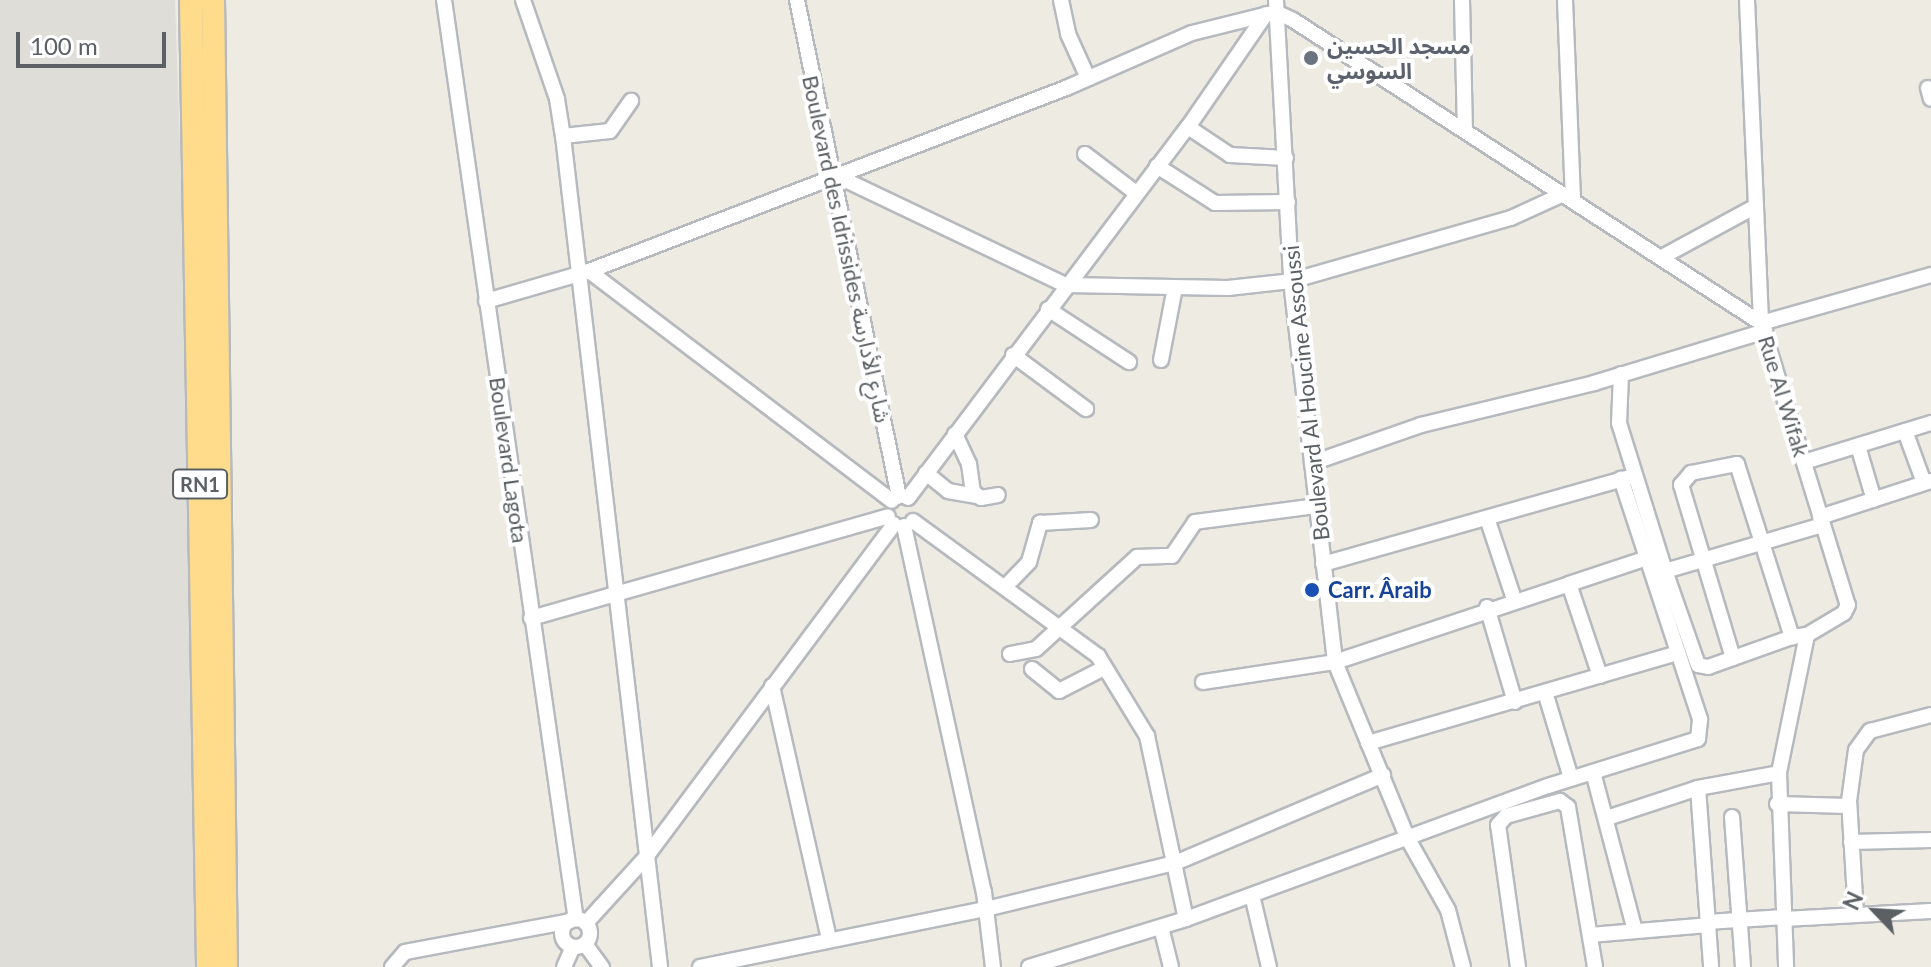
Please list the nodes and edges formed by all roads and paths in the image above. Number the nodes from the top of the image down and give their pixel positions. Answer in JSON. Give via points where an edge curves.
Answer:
{"nodes":[{"id":1,"x":191,"y":0,"type":"edge"},
{"id":2,"x":213,"y":0,"type":"edge"},
{"id":3,"x":444,"y":0,"type":"edge"},
{"id":4,"x":523,"y":0,"type":"edge"},
{"id":5,"x":797,"y":0,"type":"edge"},
{"id":6,"x":1061,"y":0,"type":"edge"},
{"id":7,"x":1462,"y":0,"type":"edge"},
{"id":8,"x":1565,"y":0,"type":"edge"},
{"id":9,"x":1747,"y":0,"type":"edge"},
{"id":10,"x":1273,"y":9,"type":"edge"},
{"id":11,"x":1088,"y":78,"type":"junction"},
{"id":12,"x":631,"y":101,"type":"dead end"},
{"id":13,"x":1188,"y":127,"type":"junction"},
{"id":14,"x":1465,"y":129,"type":"junction"},
{"id":15,"x":563,"y":136,"type":"junction"},
{"id":16,"x":1085,"y":154,"type":"dead end"},
{"id":17,"x":1286,"y":158,"type":"junction"},
{"id":18,"x":1157,"y":166,"type":"junction"},
{"id":19,"x":834,"y":177,"type":"junction"},
{"id":20,"x":1136,"y":193,"type":"junction"},
{"id":21,"x":1567,"y":198,"type":"junction"},
{"id":22,"x":1288,"y":202,"type":"junction"},
{"id":23,"x":1754,"y":207,"type":"junction"},
{"id":24,"x":1662,"y":257,"type":"junction"},
{"id":25,"x":584,"y":272,"type":"junction"},
{"id":26,"x":1931,"y":275,"type":"edge"},
{"id":27,"x":1291,"y":281,"type":"junction"},
{"id":28,"x":1066,"y":285,"type":"junction"},
{"id":29,"x":1175,"y":287,"type":"junction"},
{"id":30,"x":486,"y":301,"type":"junction"},
{"id":31,"x":1048,"y":309,"type":"junction"},
{"id":32,"x":1763,"y":327,"type":"junction"},
{"id":33,"x":1013,"y":355,"type":"junction"},
{"id":34,"x":1161,"y":360,"type":"dead end"},
{"id":35,"x":1129,"y":362,"type":"dead end"},
{"id":36,"x":1621,"y":374,"type":"junction"},
{"id":37,"x":1086,"y":409,"type":"dead end"},
{"id":38,"x":1931,"y":423,"type":"edge"},
{"id":39,"x":1905,"y":431,"type":"junction"},
{"id":40,"x":955,"y":434,"type":"junction"},
{"id":41,"x":1858,"y":446,"type":"junction"},
{"id":42,"x":1804,"y":462,"type":"junction"},
{"id":43,"x":1312,"y":463,"type":"junction"},
{"id":44,"x":926,"y":473,"type":"junction"},
{"id":45,"x":1628,"y":478,"type":"junction"},
{"id":46,"x":1927,"y":482,"type":"edge"},
{"id":47,"x":998,"y":495,"type":"dead end"},
{"id":48,"x":976,"y":496,"type":"junction"},
{"id":49,"x":1874,"y":500,"type":"junction"},
{"id":50,"x":1316,"y":506,"type":"junction"},
{"id":51,"x":900,"y":512,"type":"junction"},
{"id":52,"x":1091,"y":520,"type":"dead end"},
{"id":53,"x":1488,"y":521,"type":"junction"},
{"id":54,"x":1821,"y":521,"type":"junction"},
{"id":55,"x":1761,"y":544,"type":"junction"},
{"id":56,"x":1647,"y":558,"type":"junction"},
{"id":57,"x":1702,"y":560,"type":"junction"},
{"id":58,"x":1323,"y":564,"type":"junction"},
{"id":59,"x":1665,"y":571,"type":"junction"},
{"id":60,"x":1569,"y":584,"type":"junction"},
{"id":61,"x":1005,"y":587,"type":"junction"},
{"id":62,"x":618,"y":596,"type":"junction"},
{"id":63,"x":1514,"y":599,"type":"junction"},
{"id":64,"x":1487,"y":607,"type":"junction"},
{"id":65,"x":531,"y":618,"type":"junction"},
{"id":66,"x":1058,"y":625,"type":"junction"},
{"id":67,"x":1800,"y":636,"type":"junction"},
{"id":68,"x":1678,"y":653,"type":"junction"},
{"id":69,"x":1010,"y":654,"type":"dead end"},
{"id":70,"x":1733,"y":658,"type":"junction"},
{"id":71,"x":1335,"y":662,"type":"junction"},
{"id":72,"x":1104,"y":668,"type":"junction"},
{"id":73,"x":1032,"y":669,"type":"dead end"},
{"id":74,"x":1600,"y":676,"type":"junction"},
{"id":75,"x":1203,"y":682,"type":"dead end"},
{"id":76,"x":772,"y":686,"type":"junction"},
{"id":77,"x":1545,"y":692,"type":"junction"},
{"id":78,"x":1515,"y":702,"type":"junction"},
{"id":79,"x":1931,"y":715,"type":"edge"},
{"id":80,"x":1368,"y":743,"type":"junction"},
{"id":81,"x":1593,"y":772,"type":"junction"},
{"id":82,"x":1779,"y":773,"type":"junction"},
{"id":83,"x":1383,"y":775,"type":"junction"},
{"id":84,"x":1571,"y":778,"type":"junction"},
{"id":85,"x":1698,"y":788,"type":"junction"},
{"id":86,"x":1777,"y":804,"type":"junction"},
{"id":87,"x":1849,"y":806,"type":"junction"},
{"id":88,"x":1732,"y":817,"type":"dead end"},
{"id":89,"x":1607,"y":818,"type":"junction"},
{"id":90,"x":1408,"y":839,"type":"junction"},
{"id":91,"x":1931,"y":840,"type":"edge"},
{"id":92,"x":1851,"y":842,"type":"junction"},
{"id":93,"x":646,"y":857,"type":"junction"},
{"id":94,"x":1175,"y":863,"type":"junction"},
{"id":95,"x":1252,"y":895,"type":"junction"},
{"id":96,"x":986,"y":909,"type":"junction"},
{"id":97,"x":1931,"y":911,"type":"edge"},
{"id":98,"x":1856,"y":914,"type":"junction"},
{"id":99,"x":1784,"y":918,"type":"junction"},
{"id":100,"x":1186,"y":919,"type":"junction"},
{"id":101,"x":1740,"y":920,"type":"junction"},
{"id":102,"x":577,"y":921,"type":"junction"},
{"id":103,"x":1708,"y":923,"type":"junction"},
{"id":104,"x":1161,"y":927,"type":"junction"},
{"id":105,"x":1635,"y":931,"type":"junction"},
{"id":106,"x":1590,"y":935,"type":"junction"},
{"id":107,"x":829,"y":939,"type":"junction"},
{"id":108,"x":579,"y":945,"type":"junction"},
{"id":109,"x":208,"y":967,"type":"edge"},
{"id":110,"x":226,"y":967,"type":"edge"},
{"id":111,"x":392,"y":967,"type":"edge"},
{"id":112,"x":564,"y":967,"type":"edge"},
{"id":113,"x":602,"y":967,"type":"edge"},
{"id":114,"x":660,"y":967,"type":"edge"},
{"id":115,"x":700,"y":967,"type":"edge"},
{"id":116,"x":993,"y":967,"type":"edge"},
{"id":117,"x":1029,"y":967,"type":"edge"},
{"id":118,"x":1171,"y":967,"type":"edge"},
{"id":119,"x":1269,"y":967,"type":"edge"},
{"id":120,"x":1463,"y":967,"type":"edge"},
{"id":121,"x":1518,"y":967,"type":"edge"},
{"id":122,"x":1595,"y":967,"type":"edge"},
{"id":123,"x":1711,"y":967,"type":"edge"},
{"id":124,"x":1743,"y":967,"type":"edge"},
{"id":125,"x":1786,"y":967,"type":"edge"}],
"edges":[{"from":1,"to":109,"type":"highway","number":"RN1"},
{"from":2,"to":110,"type":"highway","number":"RN1"},
{"from":3,"to":30,"type":"street","name":"Boulevard Lagota"},
{"from":4,"to":15,"type":"street","via":[[557,99]]},
{"from":5,"to":19,"type":"street","name":"Boulevard des Idrissides شارع الأدارسة"},
{"from":6,"to":11,"type":"street","via":[[1068,34]]},
{"from":7,"to":14,"type":"street"},
{"from":8,"to":21,"type":"street"},
{"from":9,"to":23,"type":"street"},
{"from":10,"to":11,"type":"street","via":[[1183,37]]},
{"from":10,"to":13,"type":"street"},
{"from":10,"to":14,"type":"street","name":"Rue Al Wifak"},
{"from":10,"to":17,"type":"street","name":"Boulevard Al Houcine Assoussi"},
{"from":11,"to":19,"type":"street"},
{"from":12,"to":15,"type":"street","via":[[610,131]]},
{"from":13,"to":17,"type":"street","via":[[1230,155]]},
{"from":13,"to":18,"type":"street"},
{"from":14,"to":21,"type":"street","name":"Rue Al Wifak"},
{"from":15,"to":25,"type":"street"},
{"from":16,"to":20,"type":"street"},
{"from":17,"to":22,"type":"street","name":"Boulevard Al Houcine Assoussi"},
{"from":18,"to":20,"type":"street"},
{"from":18,"to":22,"type":"street","via":[[1215,203]]},
{"from":19,"to":25,"type":"street"},
{"from":19,"to":28,"type":"street"},
{"from":19,"to":51,"type":"street","name":"Boulevard des Idrissides شارع الأدارسة"},
{"from":20,"to":28,"type":"street"},
{"from":21,"to":24,"type":"street","name":"Rue Al Wifak"},
{"from":21,"to":27,"type":"street"},
{"from":22,"to":27,"type":"street","name":"Boulevard Al Houcine Assoussi"},
{"from":23,"to":24,"type":"street"},
{"from":23,"to":32,"type":"street"},
{"from":24,"to":32,"type":"street","name":"Rue Al Wifak"},
{"from":25,"to":30,"type":"street"},
{"from":25,"to":51,"type":"street"},
{"from":25,"to":62,"type":"street"},
{"from":26,"to":32,"type":"street"},
{"from":27,"to":29,"type":"street"},
{"from":27,"to":43,"type":"street","name":"Boulevard Al Houcine Assoussi"},
{"from":28,"to":29,"type":"street"},
{"from":28,"to":31,"type":"street"},
{"from":29,"to":34,"type":"street"},
{"from":30,"to":65,"type":"street","name":"Boulevard Lagota"},
{"from":31,"to":33,"type":"street"},
{"from":31,"to":35,"type":"street"},
{"from":32,"to":36,"type":"street"},
{"from":32,"to":42,"type":"street","name":"Rue Al Wifak"},
{"from":33,"to":37,"type":"street"},
{"from":33,"to":40,"type":"street"},
{"from":36,"to":43,"type":"street","via":[[1421,425]]},
{"from":36,"to":45,"type":"street","via":[[1617,411]]},
{"from":38,"to":39,"type":"street"},
{"from":39,"to":41,"type":"street"},
{"from":39,"to":46,"type":"street"},
{"from":40,"to":44,"type":"street"},
{"from":40,"to":48,"type":"street"},
{"from":41,"to":42,"type":"street"},
{"from":41,"to":49,"type":"street"},
{"from":42,"to":54,"type":"street","name":"Rue Al Wifak"},
{"from":43,"to":50,"type":"street","name":"Boulevard Al Houcine Assoussi"},
{"from":44,"to":48,"type":"street","via":[[958,495]]},
{"from":44,"to":51,"type":"street"},
{"from":45,"to":53,"type":"street"},
{"from":45,"to":56,"type":"street"},
{"from":45,"to":59,"type":"street"},
{"from":46,"to":49,"type":"street"},
{"from":47,"to":48,"type":"street"},
{"from":49,"to":54,"type":"street"},
{"from":50,"to":58,"type":"street","name":"Boulevard Al Houcine Assoussi"},
{"from":50,"to":66,"type":"street","via":[[1195,522],[1172,556],[1141,554]]},
{"from":51,"to":61,"type":"street"},
{"from":51,"to":62,"type":"street"},
{"from":51,"to":76,"type":"street"},
{"from":51,"to":96,"type":"street","name":"Boulevard des Idrissides شارع الأدارسة"},
{"from":52,"to":61,"type":"street","via":[[1040,523],[1029,562]]},
{"from":53,"to":58,"type":"street"},
{"from":53,"to":63,"type":"street"},
{"from":54,"to":55,"type":"street"},
{"from":54,"to":67,"type":"street","name":"Rue Al Wifak","via":[[1848,607]]},
{"from":55,"to":57,"type":"street"},
{"from":55,"to":57,"type":"street","via":[[1737,464],[1691,473],[1681,485]]},
{"from":55,"to":67,"type":"street"},
{"from":56,"to":60,"type":"street"},
{"from":56,"to":68,"type":"street"},
{"from":57,"to":59,"type":"street"},
{"from":57,"to":70,"type":"street"},
{"from":58,"to":71,"type":"street","name":"Boulevard Al Houcine Assoussi"},
{"from":59,"to":70,"type":"street","via":[[1693,662],[1708,667]]},
{"from":60,"to":63,"type":"street"},
{"from":60,"to":74,"type":"street"},
{"from":61,"to":66,"type":"street"},
{"from":62,"to":65,"type":"street"},
{"from":62,"to":93,"type":"street"},
{"from":63,"to":64,"type":"street"},
{"from":64,"to":71,"type":"street"},
{"from":64,"to":78,"type":"street"},
{"from":65,"to":102,"type":"street","name":"Boulevard Lagota"},
{"from":66,"to":69,"type":"street","via":[[1036,649]]},
{"from":66,"to":72,"type":"street","via":[[1090,648]]},
{"from":67,"to":70,"type":"street"},
{"from":67,"to":82,"type":"street"},
{"from":68,"to":74,"type":"street"},
{"from":68,"to":81,"type":"street","via":[[1702,734],[1689,743]]},
{"from":71,"to":75,"type":"street"},
{"from":71,"to":80,"type":"street","name":"Boulevard Al Houcine Assoussi"},
{"from":72,"to":73,"type":"street","via":[[1059,691]]},
{"from":72,"to":94,"type":"street","via":[[1147,736]]},
{"from":74,"to":77,"type":"street"},
{"from":76,"to":93,"type":"street"},
{"from":76,"to":107,"type":"street"},
{"from":77,"to":78,"type":"street"},
{"from":77,"to":84,"type":"street"},
{"from":78,"to":80,"type":"street"},
{"from":79,"to":87,"type":"street","via":[[1863,737],[1854,757]]},
{"from":80,"to":83,"type":"street","name":"Boulevard Al Houcine Assoussi"},
{"from":81,"to":84,"type":"street"},
{"from":81,"to":89,"type":"street"},
{"from":82,"to":85,"type":"street"},
{"from":82,"to":86,"type":"street"},
{"from":83,"to":90,"type":"street","name":"Boulevard Al Houcine Assoussi"},
{"from":83,"to":94,"type":"street"},
{"from":84,"to":90,"type":"street"},
{"from":85,"to":89,"type":"street"},
{"from":85,"to":103,"type":"street"},
{"from":86,"to":87,"type":"street"},
{"from":86,"to":99,"type":"street"},
{"from":87,"to":92,"type":"street"},
{"from":88,"to":101,"type":"street"},
{"from":89,"to":105,"type":"street"},
{"from":90,"to":95,"type":"street"},
{"from":90,"to":120,"type":"street","name":"Boulevard Al Houcine Assoussi","via":[[1448,910]]},
{"from":91,"to":92,"type":"street"},
{"from":92,"to":98,"type":"street"},
{"from":93,"to":102,"type":"street"},
{"from":93,"to":114,"type":"street"},
{"from":94,"to":96,"type":"street"},
{"from":94,"to":100,"type":"street"},
{"from":95,"to":100,"type":"street"},
{"from":95,"to":119,"type":"street"},
{"from":96,"to":107,"type":"street"},
{"from":96,"to":116,"type":"street","name":"Boulevard des Idrissides شارع الأدارسة"},
{"from":97,"to":98,"type":"street"},
{"from":98,"to":99,"type":"street"},
{"from":99,"to":101,"type":"street"},
{"from":99,"to":125,"type":"street"},
{"from":100,"to":104,"type":"street"},
{"from":101,"to":103,"type":"street"},
{"from":101,"to":124,"type":"street"},
{"from":102,"to":108,"type":"street","via":[[590,936]]},
{"from":102,"to":108,"type":"street","via":[[563,935]]},
{"from":102,"to":111,"type":"street","via":[[405,952]]},
{"from":103,"to":105,"type":"street"},
{"from":103,"to":123,"type":"street"},
{"from":104,"to":117,"type":"street"},
{"from":104,"to":118,"type":"street"},
{"from":105,"to":106,"type":"street"},
{"from":106,"to":121,"type":"street","via":[[1566,803],[1506,816],[1496,832]]},
{"from":106,"to":122,"type":"street"},
{"from":107,"to":115,"type":"street"},
{"from":108,"to":112,"type":"street"},
{"from":108,"to":113,"type":"street"}]}
